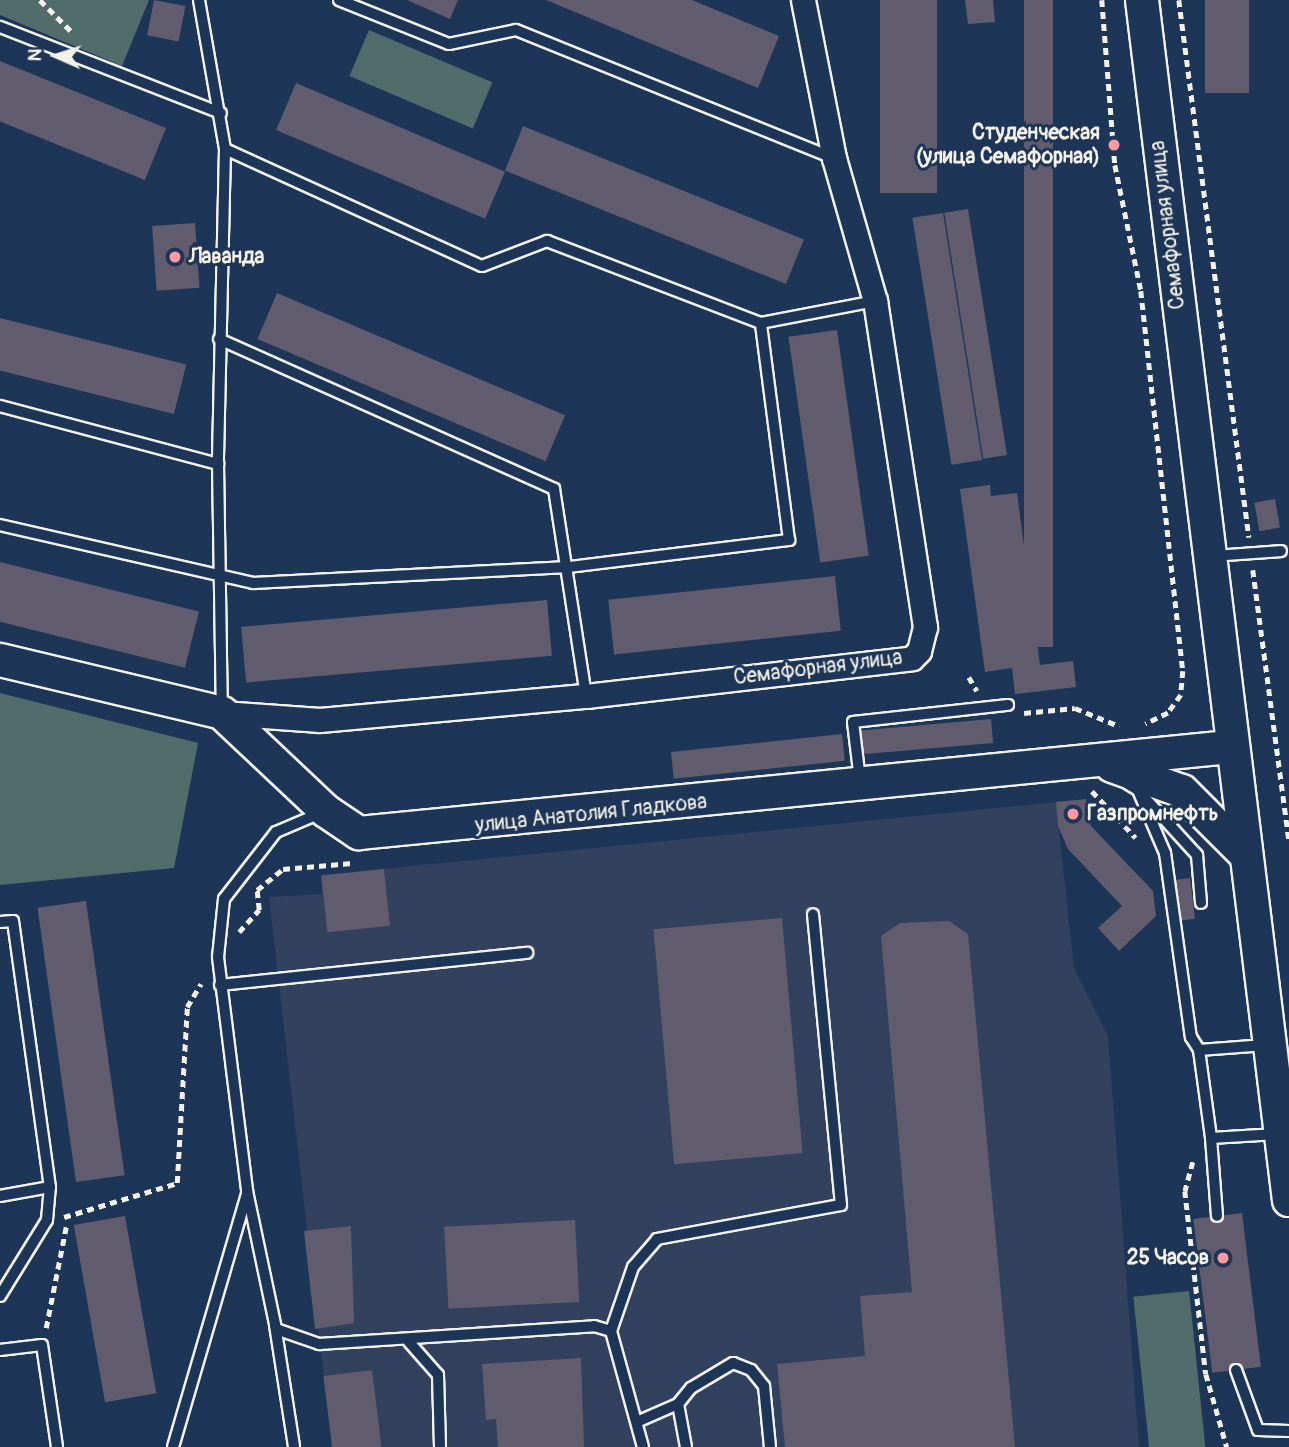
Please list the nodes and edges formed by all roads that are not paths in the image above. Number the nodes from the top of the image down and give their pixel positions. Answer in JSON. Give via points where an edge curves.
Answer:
{"nodes":[{"id":1,"x":198,"y":0,"type":"edge"},
{"id":2,"x":338,"y":0,"type":"edge"},
{"id":3,"x":803,"y":0,"type":"edge"},
{"id":4,"x":1142,"y":0,"type":"edge"},
{"id":5,"x":0,"y":27,"type":"edge"},
{"id":6,"x":222,"y":113,"type":"junction"},
{"id":7,"x":225,"y":149,"type":"junction"},
{"id":8,"x":834,"y":158,"type":"junction"},
{"id":9,"x":875,"y":301,"type":"junction"},
{"id":10,"x":761,"y":323,"type":"junction"},
{"id":11,"x":219,"y":339,"type":"junction"},
{"id":12,"x":0,"y":406,"type":"edge"},
{"id":13,"x":218,"y":464,"type":"junction"},
{"id":14,"x":0,"y":525,"type":"edge"},
{"id":15,"x":1281,"y":551,"type":"dead end"},
{"id":16,"x":1207,"y":556,"type":"junction"},
{"id":17,"x":569,"y":567,"type":"junction"},
{"id":18,"x":219,"y":580,"type":"junction"},
{"id":19,"x":0,"y":660,"type":"edge"},
{"id":20,"x":586,"y":696,"type":"junction"},
{"id":21,"x":1007,"y":705,"type":"dead end"},
{"id":22,"x":222,"y":713,"type":"junction"},
{"id":23,"x":1230,"y":747,"type":"junction"},
{"id":24,"x":1090,"y":762,"type":"junction"},
{"id":25,"x":861,"y":786,"type":"junction"},
{"id":26,"x":1138,"y":790,"type":"junction"},
{"id":27,"x":326,"y":811,"type":"junction"},
{"id":28,"x":1242,"y":852,"type":"junction"},
{"id":29,"x":1201,"y":903,"type":"dead end"},
{"id":30,"x":813,"y":914,"type":"dead end"},
{"id":31,"x":0,"y":922,"type":"edge"},
{"id":32,"x":527,"y":953,"type":"dead end"},
{"id":33,"x":220,"y":985,"type":"junction"},
{"id":34,"x":1269,"y":1045,"type":"junction"},
{"id":35,"x":1199,"y":1050,"type":"junction"},
{"id":36,"x":1280,"y":1133,"type":"junction"},
{"id":37,"x":1211,"y":1138,"type":"junction"},
{"id":38,"x":50,"y":1187,"type":"junction"},
{"id":39,"x":247,"y":1191,"type":"junction"},
{"id":40,"x":0,"y":1196,"type":"edge"},
{"id":41,"x":1289,"y":1200,"type":"edge"},
{"id":42,"x":1217,"y":1216,"type":"dead end"},
{"id":43,"x":0,"y":1296,"type":"edge"},
{"id":44,"x":276,"y":1329,"type":"junction"},
{"id":45,"x":611,"y":1331,"type":"junction"},
{"id":46,"x":409,"y":1342,"type":"junction"},
{"id":47,"x":0,"y":1350,"type":"edge"},
{"id":48,"x":1236,"y":1370,"type":"dead end"},
{"id":49,"x":678,"y":1404,"type":"junction"},
{"id":50,"x":639,"y":1421,"type":"junction"},
{"id":51,"x":1289,"y":1431,"type":"edge"},
{"id":52,"x":57,"y":1447,"type":"edge"},
{"id":53,"x":173,"y":1447,"type":"edge"},
{"id":54,"x":294,"y":1447,"type":"edge"},
{"id":55,"x":440,"y":1447,"type":"edge"},
{"id":56,"x":643,"y":1447,"type":"edge"},
{"id":57,"x":686,"y":1447,"type":"edge"},
{"id":58,"x":770,"y":1447,"type":"edge"}],
"edges":[{"from":1,"to":6,"type":"lane"},
{"from":2,"to":8,"type":"lane","via":[[449,44],[516,30]]},
{"from":3,"to":8,"type":"street","name":"Семафорная улица"},
{"from":4,"to":16,"type":"main road","name":"Семафорная улица"},
{"from":5,"to":6,"type":"lane"},
{"from":6,"to":7,"type":"lane"},
{"from":7,"to":10,"type":"lane","via":[[482,266],[547,242]]},
{"from":7,"to":11,"type":"lane"},
{"from":8,"to":9,"type":"street","name":"Семафорная улица"},
{"from":9,"to":10,"type":"lane"},
{"from":9,"to":20,"type":"street","name":"Семафорная улица","via":[[925,627],[919,650],[912,657]]},
{"from":10,"to":17,"type":"lane","via":[[789,540]]},
{"from":11,"to":13,"type":"lane"},
{"from":11,"to":17,"type":"lane","via":[[554,489]]},
{"from":12,"to":13,"type":"lane"},
{"from":13,"to":18,"type":"lane"},
{"from":14,"to":18,"type":"lane"},
{"from":15,"to":16,"type":"lane"},
{"from":16,"to":23,"type":"main road","name":"Семафорная улица"},
{"from":17,"to":18,"type":"lane"},
{"from":17,"to":20,"type":"lane"},
{"from":18,"to":22,"type":"lane"},
{"from":19,"to":22,"type":"main road","name":"улица Анатолия Гладкова"},
{"from":20,"to":22,"type":"street","name":"Семафорная улица","via":[[320,720]]},
{"from":21,"to":25,"type":"lane","via":[[853,722]]},
{"from":22,"to":27,"type":"main road","name":"улица Анатолия Гладкова"},
{"from":23,"to":24,"type":"main road","name":"улица Анатолия Гладкова"},
{"from":23,"to":28,"type":"main road","name":"Семафорная улица"},
{"from":24,"to":25,"type":"main road","name":"улица Анатолия Гладкова"},
{"from":24,"to":26,"type":"lane"},
{"from":24,"to":28,"type":"main road","via":[[1141,772],[1182,791]]},
{"from":25,"to":27,"type":"main road","name":"улица Анатолия Гладкова","via":[[408,832],[359,832]]},
{"from":26,"to":29,"type":"lane","via":[[1197,855]]},
{"from":26,"to":35,"type":"lane","via":[[1165,853],[1191,1037]]},
{"from":27,"to":33,"type":"lane","via":[[276,832],[224,899]]},
{"from":28,"to":34,"type":"main road","name":"Семафорная улица"},
{"from":30,"to":45,"type":"lane","via":[[842,1205],[657,1238],[633,1267]]},
{"from":31,"to":38,"type":"lane","via":[[13,921]]},
{"from":32,"to":33,"type":"lane"},
{"from":33,"to":39,"type":"lane"},
{"from":34,"to":35,"type":"lane"},
{"from":34,"to":36,"type":"main road","name":"Семафорная улица"},
{"from":35,"to":37,"type":"lane"},
{"from":36,"to":37,"type":"lane"},
{"from":36,"to":41,"type":"main road","name":"Семафорная улица"},
{"from":37,"to":42,"type":"lane"},
{"from":38,"to":40,"type":"lane"},
{"from":38,"to":43,"type":"lane","via":[[47,1220]]},
{"from":39,"to":44,"type":"lane"},
{"from":39,"to":53,"type":"lane"},
{"from":44,"to":46,"type":"lane","via":[[319,1344]]},
{"from":44,"to":54,"type":"lane"},
{"from":45,"to":46,"type":"lane","via":[[594,1326]]},
{"from":45,"to":50,"type":"lane"},
{"from":46,"to":55,"type":"lane","via":[[438,1375]]},
{"from":47,"to":52,"type":"lane","via":[[42,1345]]},
{"from":48,"to":51,"type":"lane","via":[[1258,1430]]},
{"from":49,"to":50,"type":"lane"},
{"from":49,"to":57,"type":"lane"},
{"from":49,"to":58,"type":"lane","via":[[717,1369],[733,1363],[751,1370],[764,1386]]},
{"from":50,"to":56,"type":"lane"}]}
